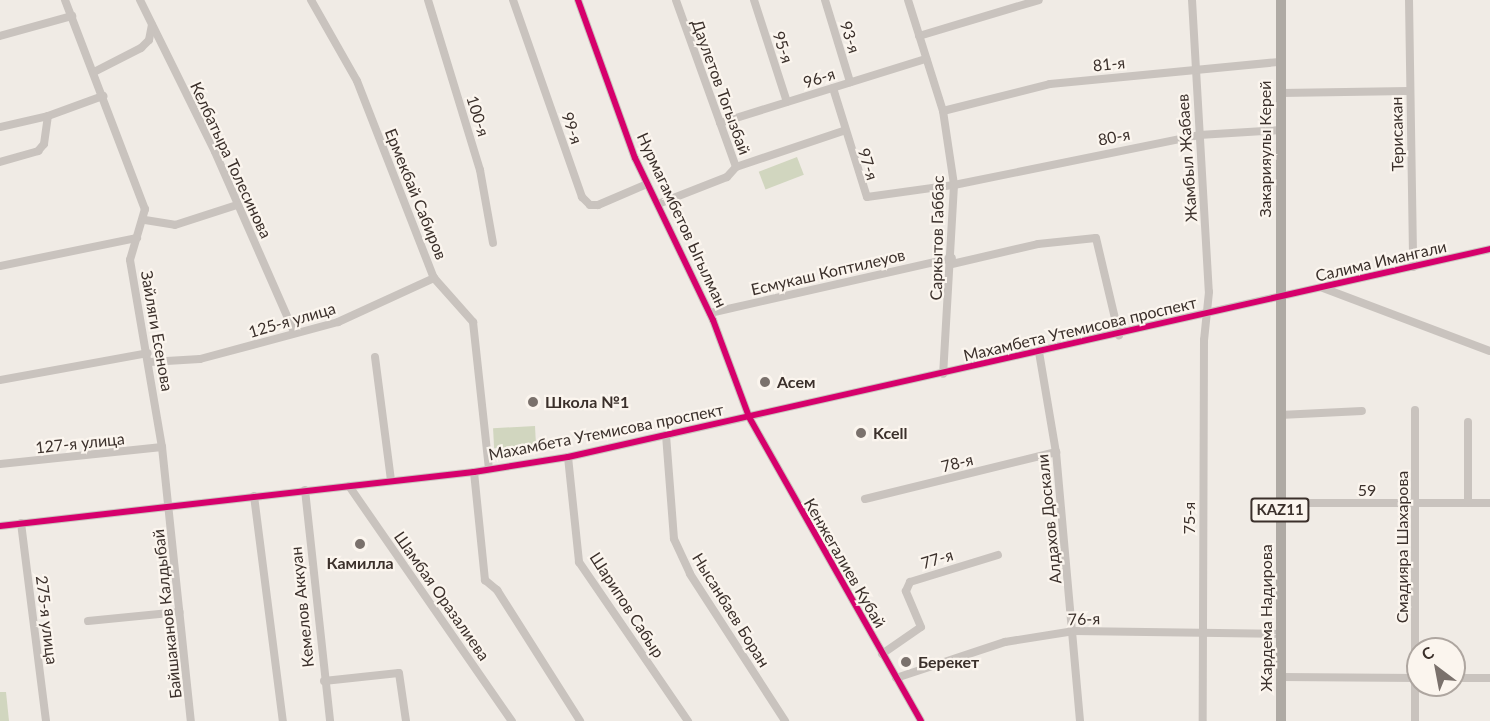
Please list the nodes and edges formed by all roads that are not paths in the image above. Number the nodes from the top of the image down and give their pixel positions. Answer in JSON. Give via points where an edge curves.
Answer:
{"nodes":[{"id":1,"x":66,"y":0,"type":"edge"},
{"id":2,"x":140,"y":0,"type":"edge"},
{"id":3,"x":311,"y":0,"type":"edge"},
{"id":4,"x":428,"y":0,"type":"edge"},
{"id":5,"x":513,"y":0,"type":"edge"},
{"id":6,"x":578,"y":0,"type":"edge"},
{"id":7,"x":676,"y":0,"type":"edge"},
{"id":8,"x":754,"y":0,"type":"edge"},
{"id":9,"x":825,"y":0,"type":"edge"},
{"id":10,"x":908,"y":0,"type":"edge"},
{"id":11,"x":1039,"y":0,"type":"edge"},
{"id":12,"x":1192,"y":0,"type":"edge"},
{"id":13,"x":1281,"y":0,"type":"edge"},
{"id":14,"x":1409,"y":0,"type":"edge"},
{"id":15,"x":1018,"y":3,"type":"edge"},
{"id":16,"x":72,"y":16,"type":"junction"},
{"id":17,"x":152,"y":25,"type":"junction"},
{"id":18,"x":0,"y":36,"type":"edge"},
{"id":19,"x":919,"y":36,"type":"junction"},
{"id":20,"x":927,"y":59,"type":"junction"},
{"id":21,"x":1280,"y":62,"type":"junction"},
{"id":22,"x":1194,"y":68,"type":"junction"},
{"id":23,"x":94,"y":72,"type":"junction"},
{"id":24,"x":850,"y":82,"type":"junction"},
{"id":25,"x":833,"y":88,"type":"junction"},
{"id":26,"x":1409,"y":91,"type":"junction"},
{"id":27,"x":1281,"y":93,"type":"junction"},
{"id":28,"x":103,"y":96,"type":"junction"},
{"id":29,"x":787,"y":102,"type":"junction"},
{"id":30,"x":943,"y":111,"type":"junction"},
{"id":31,"x":48,"y":116,"type":"junction"},
{"id":32,"x":720,"y":123,"type":"junction"},
{"id":33,"x":0,"y":127,"type":"edge"},
{"id":34,"x":1281,"y":130,"type":"junction"},
{"id":35,"x":843,"y":131,"type":"junction"},
{"id":36,"x":1199,"y":135,"type":"junction"},
{"id":37,"x":0,"y":162,"type":"edge"},
{"id":38,"x":736,"y":168,"type":"junction"},
{"id":39,"x":647,"y":184,"type":"junction"},
{"id":40,"x":954,"y":185,"type":"junction"},
{"id":41,"x":658,"y":204,"type":"junction"},
{"id":42,"x":237,"y":205,"type":"junction"},
{"id":43,"x":145,"y":220,"type":"junction"},
{"id":44,"x":137,"y":238,"type":"junction"},
{"id":45,"x":493,"y":243,"type":"dead end"},
{"id":46,"x":1490,"y":249,"type":"edge"},
{"id":47,"x":952,"y":261,"type":"junction"},
{"id":48,"x":0,"y":266,"type":"edge"},
{"id":49,"x":1413,"y":267,"type":"junction"},
{"id":50,"x":434,"y":278,"type":"junction"},
{"id":51,"x":1323,"y":288,"type":"junction"},
{"id":52,"x":1279,"y":299,"type":"junction"},
{"id":53,"x":710,"y":313,"type":"junction"},
{"id":54,"x":1207,"y":314,"type":"junction"},
{"id":55,"x":294,"y":332,"type":"junction"},
{"id":56,"x":1119,"y":335,"type":"junction"},
{"id":57,"x":1490,"y":351,"type":"edge"},
{"id":58,"x":1039,"y":352,"type":"junction"},
{"id":59,"x":148,"y":353,"type":"junction"},
{"id":60,"x":375,"y":357,"type":"dead end"},
{"id":61,"x":150,"y":362,"type":"junction"},
{"id":62,"x":943,"y":374,"type":"junction"},
{"id":63,"x":0,"y":380,"type":"edge"},
{"id":64,"x":1415,"y":410,"type":"dead end"},
{"id":65,"x":1362,"y":411,"type":"dead end"},
{"id":66,"x":1280,"y":415,"type":"junction"},
{"id":67,"x":749,"y":417,"type":"junction"},
{"id":68,"x":1468,"y":422,"type":"dead end"},
{"id":69,"x":666,"y":435,"type":"junction"},
{"id":70,"x":162,"y":447,"type":"junction"},
{"id":71,"x":1056,"y":452,"type":"junction"},
{"id":72,"x":568,"y":457,"type":"junction"},
{"id":73,"x":0,"y":464,"type":"edge"},
{"id":74,"x":489,"y":470,"type":"junction"},
{"id":75,"x":474,"y":472,"type":"junction"},
{"id":76,"x":391,"y":481,"type":"junction"},
{"id":77,"x":349,"y":486,"type":"junction"},
{"id":78,"x":304,"y":490,"type":"junction"},
{"id":79,"x":254,"y":496,"type":"junction"},
{"id":80,"x":865,"y":499,"type":"dead end"},
{"id":81,"x":1280,"y":503,"type":"junction"},
{"id":82,"x":1415,"y":503,"type":"junction"},
{"id":83,"x":1468,"y":503,"type":"junction"},
{"id":84,"x":1490,"y":503,"type":"edge"},
{"id":85,"x":169,"y":504,"type":"junction"},
{"id":86,"x":21,"y":523,"type":"junction"},
{"id":87,"x":0,"y":526,"type":"edge"},
{"id":88,"x":998,"y":555,"type":"dead end"},
{"id":89,"x":180,"y":612,"type":"junction"},
{"id":90,"x":88,"y":621,"type":"dead end"},
{"id":91,"x":1074,"y":631,"type":"junction"},
{"id":92,"x":1202,"y":633,"type":"junction"},
{"id":93,"x":1281,"y":634,"type":"junction"},
{"id":94,"x":1417,"y":637,"type":"edge"},
{"id":95,"x":882,"y":654,"type":"junction"},
{"id":96,"x":1281,"y":677,"type":"junction"},
{"id":97,"x":896,"y":678,"type":"junction"},
{"id":98,"x":1406,"y":678,"type":"edge"},
{"id":99,"x":1466,"y":678,"type":"edge"},
{"id":100,"x":1490,"y":678,"type":"edge"},
{"id":101,"x":324,"y":681,"type":"junction"},
{"id":102,"x":1416,"y":697,"type":"edge"},
{"id":103,"x":46,"y":721,"type":"edge"},
{"id":104,"x":191,"y":721,"type":"edge"},
{"id":105,"x":283,"y":721,"type":"edge"},
{"id":106,"x":330,"y":721,"type":"edge"},
{"id":107,"x":406,"y":721,"type":"edge"},
{"id":108,"x":512,"y":721,"type":"edge"},
{"id":109,"x":580,"y":721,"type":"edge"},
{"id":110,"x":688,"y":721,"type":"edge"},
{"id":111,"x":785,"y":721,"type":"edge"},
{"id":112,"x":921,"y":721,"type":"edge"},
{"id":113,"x":1080,"y":721,"type":"edge"},
{"id":114,"x":1203,"y":721,"type":"edge"},
{"id":115,"x":1281,"y":721,"type":"edge"},
{"id":116,"x":1415,"y":721,"type":"edge"}],
"edges":[{"from":1,"to":16,"type":"street"},
{"from":2,"to":17,"type":"street","name":"Келбатыра Толесинова"},
{"from":3,"to":50,"type":"street","name":"Ермекбай Сабиров","via":[[357,81]]},
{"from":4,"to":45,"type":"street","name":"100-я","via":[[473,146]]},
{"from":5,"to":39,"type":"street","name":"99-я","via":[[582,197],[590,205],[598,205]]},
{"from":6,"to":39,"type":"street","name":"Нурмагамбетов Ыгылман"},
{"from":7,"to":32,"type":"street","name":"Даулетов Тогызбай"},
{"from":8,"to":29,"type":"street","name":"95-я"},
{"from":9,"to":24,"type":"street","name":"93-я"},
{"from":10,"to":19,"type":"street","name":"Саркытов Габбас"},
{"from":11,"to":15,"type":"street"},
{"from":12,"to":22,"type":"street","name":"Жамбыл Жабаев"},
{"from":13,"to":21,"type":"highway","name":"Закарияулы Керей","number":"KAZ11"},
{"from":14,"to":26,"type":"street","name":"Терисакан"},
{"from":15,"to":19,"type":"street"},
{"from":16,"to":18,"type":"street"},
{"from":16,"to":23,"type":"street"},
{"from":17,"to":23,"type":"street","via":[[149,40],[141,48]]},
{"from":17,"to":42,"type":"street","name":"Келбатыра Толесинова"},
{"from":19,"to":20,"type":"street","name":"Саркытов Габбас"},
{"from":20,"to":24,"type":"street","name":"96-я"},
{"from":20,"to":30,"type":"street","name":"Саркытов Габбас"},
{"from":21,"to":22,"type":"street","name":"81-я"},
{"from":21,"to":27,"type":"highway","name":"Закарияулы Керей","number":"KAZ11"},
{"from":22,"to":30,"type":"street","name":"81-я","via":[[1050,84]]},
{"from":22,"to":36,"type":"street","name":"Жамбыл Жабаев"},
{"from":23,"to":28,"type":"street"},
{"from":24,"to":25,"type":"street","name":"96-я"},
{"from":25,"to":29,"type":"street","name":"96-я"},
{"from":25,"to":35,"type":"street","name":"97-я"},
{"from":26,"to":27,"type":"street"},
{"from":26,"to":49,"type":"street","name":"Терисакан"},
{"from":27,"to":34,"type":"highway","name":"Закарияулы Керей","number":"KAZ11"},
{"from":28,"to":31,"type":"street"},
{"from":28,"to":43,"type":"street","via":[[145,209]]},
{"from":29,"to":32,"type":"street","name":"96-я"},
{"from":30,"to":40,"type":"street","name":"Саркытов Габбас"},
{"from":31,"to":33,"type":"street"},
{"from":31,"to":37,"type":"street","via":[[44,144],[38,151]]},
{"from":32,"to":38,"type":"street","name":"Даулетов Тогызбай"},
{"from":34,"to":36,"type":"street","name":"80-я"},
{"from":34,"to":52,"type":"highway","name":"Закарияулы Керей","number":"KAZ11"},
{"from":35,"to":38,"type":"street"},
{"from":35,"to":40,"type":"street","name":"97-я","via":[[867,197]]},
{"from":36,"to":40,"type":"street","name":"80-я"},
{"from":36,"to":54,"type":"street","name":"Жамбыл Жабаев"},
{"from":38,"to":41,"type":"street","name":"Даулетов Тогызбай","via":[[728,177]]},
{"from":39,"to":41,"type":"street","name":"Нурмагамбетов Ыгылман"},
{"from":40,"to":47,"type":"street","name":"Саркытов Габбас"},
{"from":41,"to":53,"type":"street","name":"Нурмагамбетов Ыгылман"},
{"from":42,"to":43,"type":"street","via":[[175,225]]},
{"from":42,"to":55,"type":"street","name":"Келбатыра Толесинова"},
{"from":43,"to":44,"type":"street","name":"Зайляги Есенова"},
{"from":44,"to":48,"type":"street"},
{"from":44,"to":59,"type":"street","name":"Зайляги Есенова","via":[[130,260]]},
{"from":46,"to":49,"type":"street","name":"Салима Имангали"},
{"from":47,"to":53,"type":"street","name":"Есмукаш Коптилеуов"},
{"from":47,"to":56,"type":"street","name":"Есмукаш Коптилеуов","via":[[1038,244],[1096,238]]},
{"from":47,"to":62,"type":"street","name":"Саркытов Габбас"},
{"from":49,"to":51,"type":"street","name":"Салима Имангали"},
{"from":50,"to":55,"type":"street","name":"125-я улица","via":[[338,322]]},
{"from":50,"to":74,"type":"street","name":"Ермекбай Сабиров","via":[[473,322]]},
{"from":51,"to":52,"type":"street","name":"Салима Имангали"},
{"from":51,"to":57,"type":"street"},
{"from":52,"to":54,"type":"street","name":"Махамбета Утемисова проспект"},
{"from":52,"to":66,"type":"highway","name":"Жардема Надирова","number":"KAZ11"},
{"from":53,"to":67,"type":"street","name":"Нурмагамбетов Ыгылман"},
{"from":54,"to":56,"type":"street","name":"Махамбета Утемисова проспект"},
{"from":54,"to":92,"type":"street","name":"75-я"},
{"from":55,"to":61,"type":"street","name":"125-я улица","via":[[200,359]]},
{"from":56,"to":58,"type":"street","name":"Махамбета Утемисова проспект"},
{"from":58,"to":62,"type":"street","name":"Махамбета Утемисова проспект"},
{"from":58,"to":71,"type":"street","name":"Алдахов Доскали"},
{"from":59,"to":61,"type":"street","name":"Зайляги Есенова"},
{"from":59,"to":63,"type":"street"},
{"from":60,"to":76,"type":"street"},
{"from":61,"to":70,"type":"street","name":"Зайляги Есенова"},
{"from":62,"to":67,"type":"street","name":"Махамбета Утемисова проспект"},
{"from":64,"to":82,"type":"street","name":"Смадияра Шахарова"},
{"from":65,"to":66,"type":"street"},
{"from":66,"to":81,"type":"highway","name":"Жардема Надирова","number":"KAZ11"},
{"from":67,"to":69,"type":"street","name":"Махамбета Утемисова проспект"},
{"from":67,"to":95,"type":"street","name":"Кенжегалиев Кубай"},
{"from":68,"to":83,"type":"street"},
{"from":69,"to":72,"type":"street","name":"Махамбета Утемисова проспект"},
{"from":69,"to":111,"type":"street","name":"Нысанбаев Боран","via":[[674,539],[690,574]]},
{"from":70,"to":73,"type":"street","name":"127-я улица"},
{"from":70,"to":85,"type":"street","name":"Зайляги Есенова"},
{"from":71,"to":80,"type":"street","name":"78-я"},
{"from":71,"to":91,"type":"street","name":"Алдахов Доскали"},
{"from":72,"to":74,"type":"street","name":"Махамбета Утемисова проспект"},
{"from":72,"to":110,"type":"street","name":"Шарипов Сабыр","via":[[579,562]]},
{"from":74,"to":75,"type":"street","name":"Махамбета Утемисова проспект"},
{"from":75,"to":76,"type":"street","name":"Махамбета Утемисова проспект"},
{"from":75,"to":109,"type":"street","via":[[485,580],[497,590]]},
{"from":76,"to":77,"type":"street","name":"Махамбета Утемисова проспект"},
{"from":77,"to":78,"type":"street","name":"Махамбета Утемисова проспект"},
{"from":77,"to":108,"type":"street","name":"Шамбая Оразалиева"},
{"from":78,"to":79,"type":"street","name":"Махамбета Утемисова проспект"},
{"from":78,"to":101,"type":"street","name":"Кемелов Аккуан"},
{"from":79,"to":85,"type":"street","name":"Махамбета Утемисова проспект"},
{"from":79,"to":105,"type":"street","name":"Кемелов Аккуан"},
{"from":81,"to":82,"type":"street","name":"59"},
{"from":81,"to":93,"type":"highway","name":"Жардема Надирова","number":"KAZ11"},
{"from":82,"to":83,"type":"street","name":"59"},
{"from":82,"to":94,"type":"street","name":"Смадияра Шахарова"},
{"from":83,"to":84,"type":"street","name":"59"},
{"from":85,"to":86,"type":"street","name":"Махамбета Утемисова проспект"},
{"from":85,"to":89,"type":"street","name":"Байшаканов Калдыбай"},
{"from":86,"to":87,"type":"street","name":"Махамбета Утемисова проспект"},
{"from":86,"to":103,"type":"street","name":"275-я улица"},
{"from":88,"to":95,"type":"street","name":"77-я","via":[[910,582],[906,591],[921,627]]},
{"from":89,"to":90,"type":"street"},
{"from":89,"to":104,"type":"street","name":"Байшаканов Калдыбай"},
{"from":91,"to":92,"type":"street","name":"76-я"},
{"from":91,"to":97,"type":"street","name":"76-я","via":[[1005,642]]},
{"from":91,"to":113,"type":"street","name":"Алдахов Доскали"},
{"from":92,"to":93,"type":"street","name":"76-я"},
{"from":92,"to":114,"type":"street","name":"75-я"},
{"from":93,"to":96,"type":"highway","name":"Жардема Надирова","number":"KAZ11"},
{"from":95,"to":97,"type":"street","name":"Кенжегалиев Кубай"},
{"from":96,"to":98,"type":"street"},
{"from":96,"to":115,"type":"highway","name":"Жардема Надирова","number":"KAZ11"},
{"from":97,"to":112,"type":"street","name":"Кенжегалиев Кубай"},
{"from":99,"to":100,"type":"street"},
{"from":101,"to":106,"type":"street","name":"Кемелов Аккуан"},
{"from":101,"to":107,"type":"street","via":[[399,673]]},
{"from":102,"to":116,"type":"street","name":"Смадияра Шахарова"}]}
